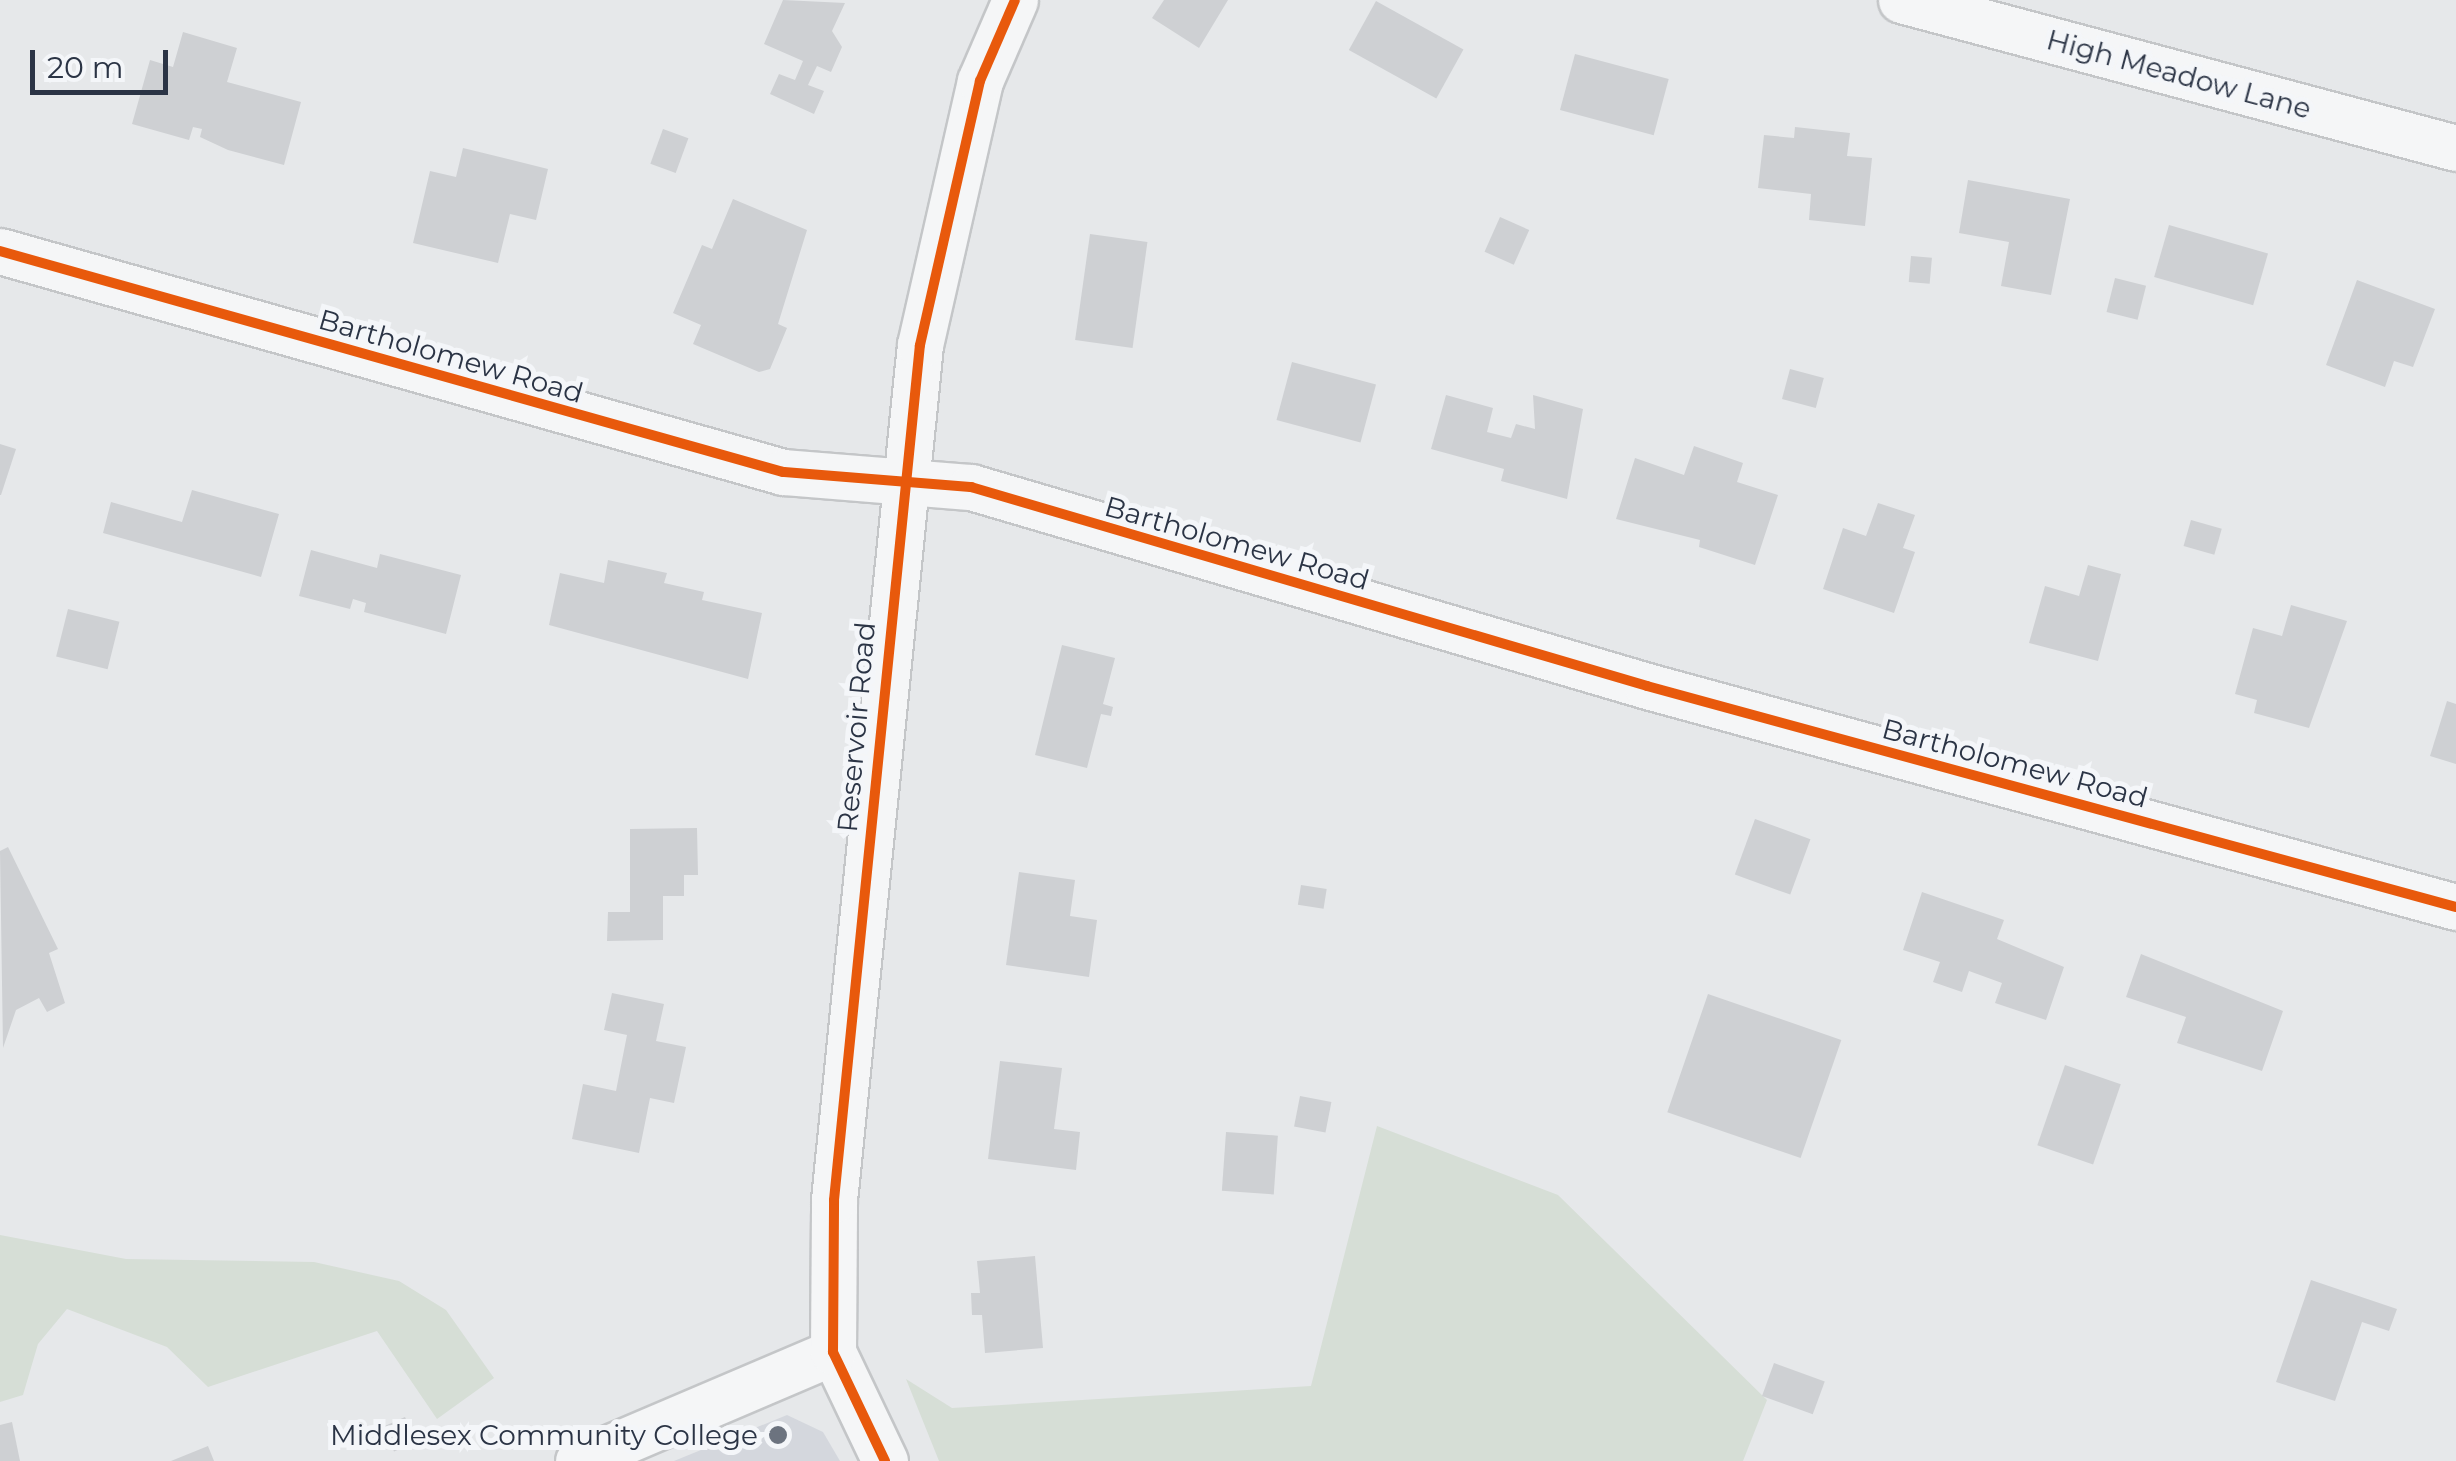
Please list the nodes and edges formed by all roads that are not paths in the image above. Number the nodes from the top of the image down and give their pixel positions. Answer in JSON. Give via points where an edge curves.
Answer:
{"nodes":[{"id":1,"x":1015,"y":0,"type":"edge"},
{"id":2,"x":1901,"y":0,"type":"edge"},
{"id":3,"x":2456,"y":148,"type":"edge"},
{"id":4,"x":0,"y":251,"type":"edge"},
{"id":5,"x":902,"y":484,"type":"junction"},
{"id":6,"x":2456,"y":907,"type":"edge"},
{"id":7,"x":832,"y":1352,"type":"junction"},
{"id":8,"x":578,"y":1461,"type":"edge"},
{"id":9,"x":885,"y":1461,"type":"edge"}],
"edges":[{"from":1,"to":5,"type":"street","name":"Reservoir Road","via":[[980,81],[940,230]]},
{"from":2,"to":3,"type":"street","name":"High Meadow Lane"},
{"from":4,"to":5,"type":"street","name":"Bartholomew Road","via":[[784,472]]},
{"from":5,"to":6,"type":"street","name":"Bartholomew Road","via":[[971,488],[1647,686]]},
{"from":5,"to":7,"type":"street","name":"Reservoir Road","via":[[834,1200]]},
{"from":7,"to":8,"type":"street"},
{"from":7,"to":9,"type":"street","name":"Reservoir Road"}]}
